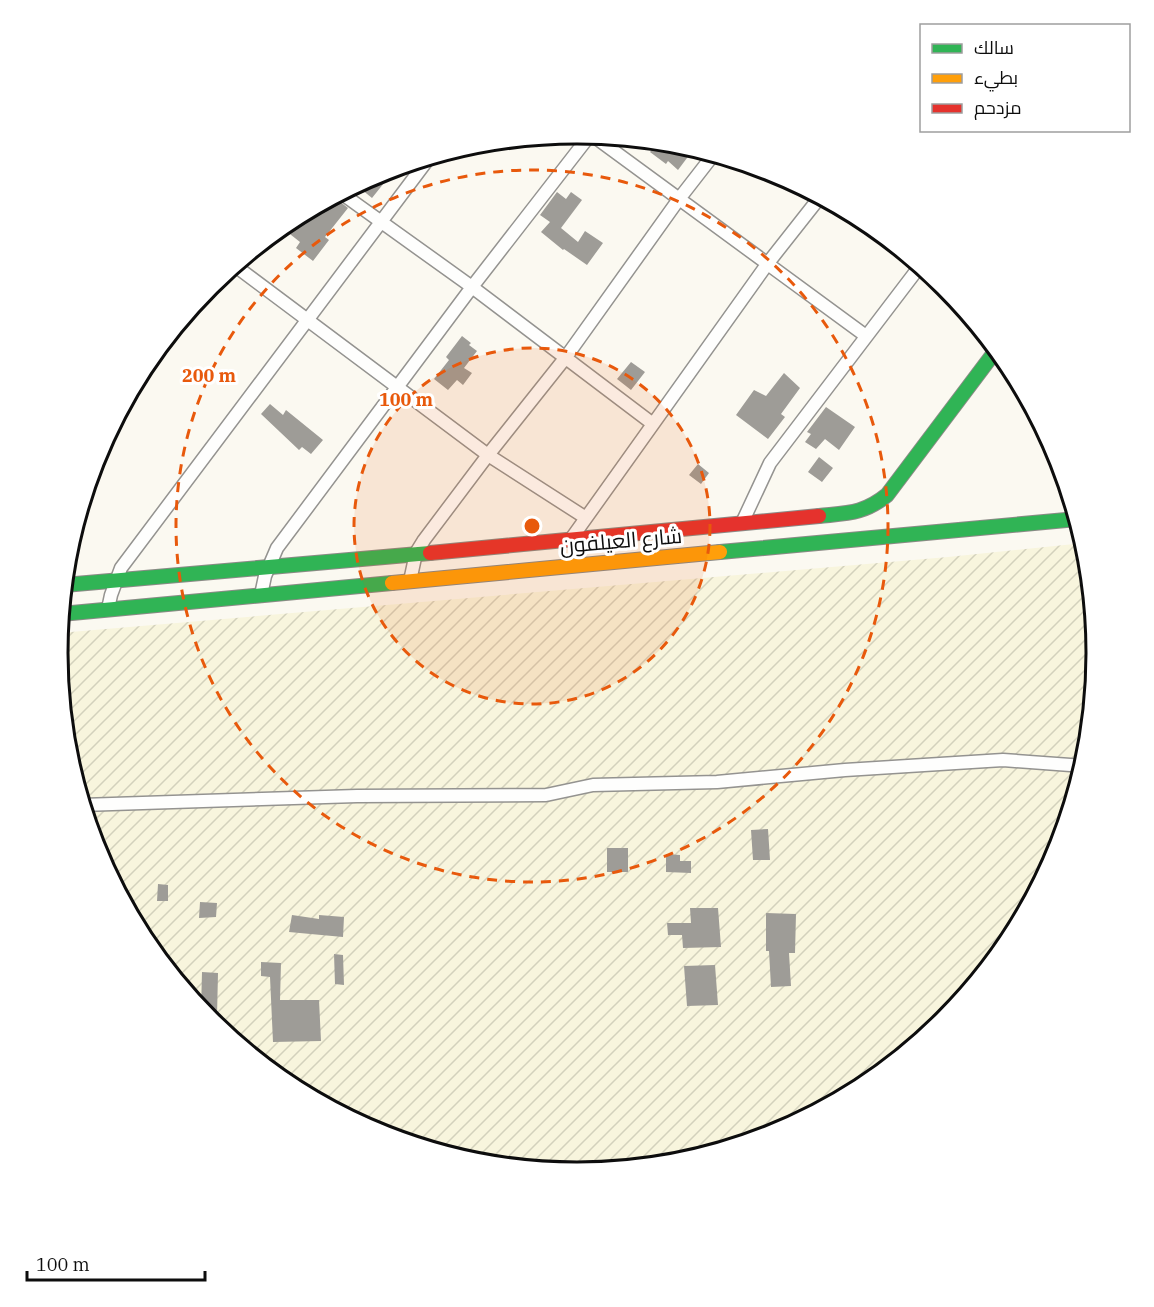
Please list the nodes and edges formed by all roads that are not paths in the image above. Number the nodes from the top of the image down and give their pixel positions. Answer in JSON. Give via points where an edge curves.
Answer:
{"nodes":[{"id":1,"x":584,"y":144,"type":"edge"},
{"id":2,"x":605,"y":145,"type":"edge"},
{"id":3,"x":709,"y":161,"type":"edge"},
{"id":4,"x":421,"y":168,"type":"edge"},
{"id":5,"x":349,"y":199,"type":"edge"},
{"id":6,"x":679,"y":199,"type":"junction"},
{"id":7,"x":815,"y":203,"type":"edge"},
{"id":8,"x":381,"y":222,"type":"junction"},
{"id":9,"x":768,"y":263,"type":"junction"},
{"id":10,"x":241,"y":270,"type":"edge"},
{"id":11,"x":915,"y":272,"type":"edge"},
{"id":12,"x":472,"y":287,"type":"junction"},
{"id":13,"x":308,"y":321,"type":"junction"},
{"id":14,"x":866,"y":336,"type":"junction"},
{"id":15,"x":566,"y":357,"type":"junction"},
{"id":16,"x":991,"y":357,"type":"edge"},
{"id":17,"x":398,"y":389,"type":"junction"},
{"id":18,"x":653,"y":424,"type":"junction"},
{"id":19,"x":488,"y":454,"type":"junction"},
{"id":20,"x":586,"y":518,"type":"junction"},
{"id":21,"x":1068,"y":520,"type":"edge"},
{"id":22,"x":742,"y":523,"type":"junction"},
{"id":23,"x":572,"y":538,"type":"junction"},
{"id":24,"x":416,"y":553,"type":"junction"},
{"id":25,"x":269,"y":568,"type":"junction"},
{"id":26,"x":116,"y":580,"type":"junction"},
{"id":27,"x":410,"y":581,"type":"junction"},
{"id":28,"x":72,"y":584,"type":"edge"},
{"id":29,"x":261,"y":595,"type":"junction"},
{"id":30,"x":108,"y":609,"type":"junction"},
{"id":31,"x":70,"y":613,"type":"edge"},
{"id":32,"x":1074,"y":765,"type":"edge"},
{"id":33,"x":91,"y":804,"type":"edge"}],
"edges":[{"from":1,"to":12,"type":"street"},
{"from":2,"to":6,"type":"street"},
{"from":3,"to":6,"type":"street"},
{"from":4,"to":8,"type":"street"},
{"from":5,"to":8,"type":"street"},
{"from":6,"to":9,"type":"street"},
{"from":6,"to":15,"type":"street"},
{"from":7,"to":9,"type":"street"},
{"from":8,"to":12,"type":"street"},
{"from":8,"to":13,"type":"street"},
{"from":9,"to":14,"type":"street"},
{"from":9,"to":18,"type":"street"},
{"from":10,"to":13,"type":"street"},
{"from":11,"to":14,"type":"street"},
{"from":12,"to":15,"type":"street"},
{"from":12,"to":17,"type":"street"},
{"from":13,"to":17,"type":"street"},
{"from":13,"to":26,"type":"street","via":[[121,568]]},
{"from":14,"to":22,"type":"street","via":[[770,463]]},
{"from":15,"to":18,"type":"street"},
{"from":15,"to":19,"type":"street"},
{"from":16,"to":22,"type":"main road","via":[[887,495],[876,504],[849,514]]},
{"from":17,"to":19,"type":"street"},
{"from":17,"to":25,"type":"street","via":[[277,548]]},
{"from":18,"to":20,"type":"street"},
{"from":19,"to":20,"type":"street"},
{"from":19,"to":24,"type":"street"},
{"from":20,"to":23,"type":"street"},
{"from":21,"to":27,"type":"main road","name":"شارع العيلفون"},
{"from":22,"to":23,"type":"main road"},
{"from":23,"to":24,"type":"main road"},
{"from":24,"to":25,"type":"main road"},
{"from":24,"to":27,"type":"street"},
{"from":25,"to":26,"type":"main road"},
{"from":25,"to":29,"type":"street"},
{"from":26,"to":28,"type":"main road"},
{"from":26,"to":30,"type":"street"},
{"from":27,"to":29,"type":"main road","name":"شارع العيلفون"},
{"from":29,"to":30,"type":"main road","name":"شارع العيلفون"},
{"from":30,"to":31,"type":"main road","name":"شارع العيلفون"},
{"from":32,"to":33,"type":"street","via":[[1003,760],[717,782],[594,785],[546,795]]}]}
